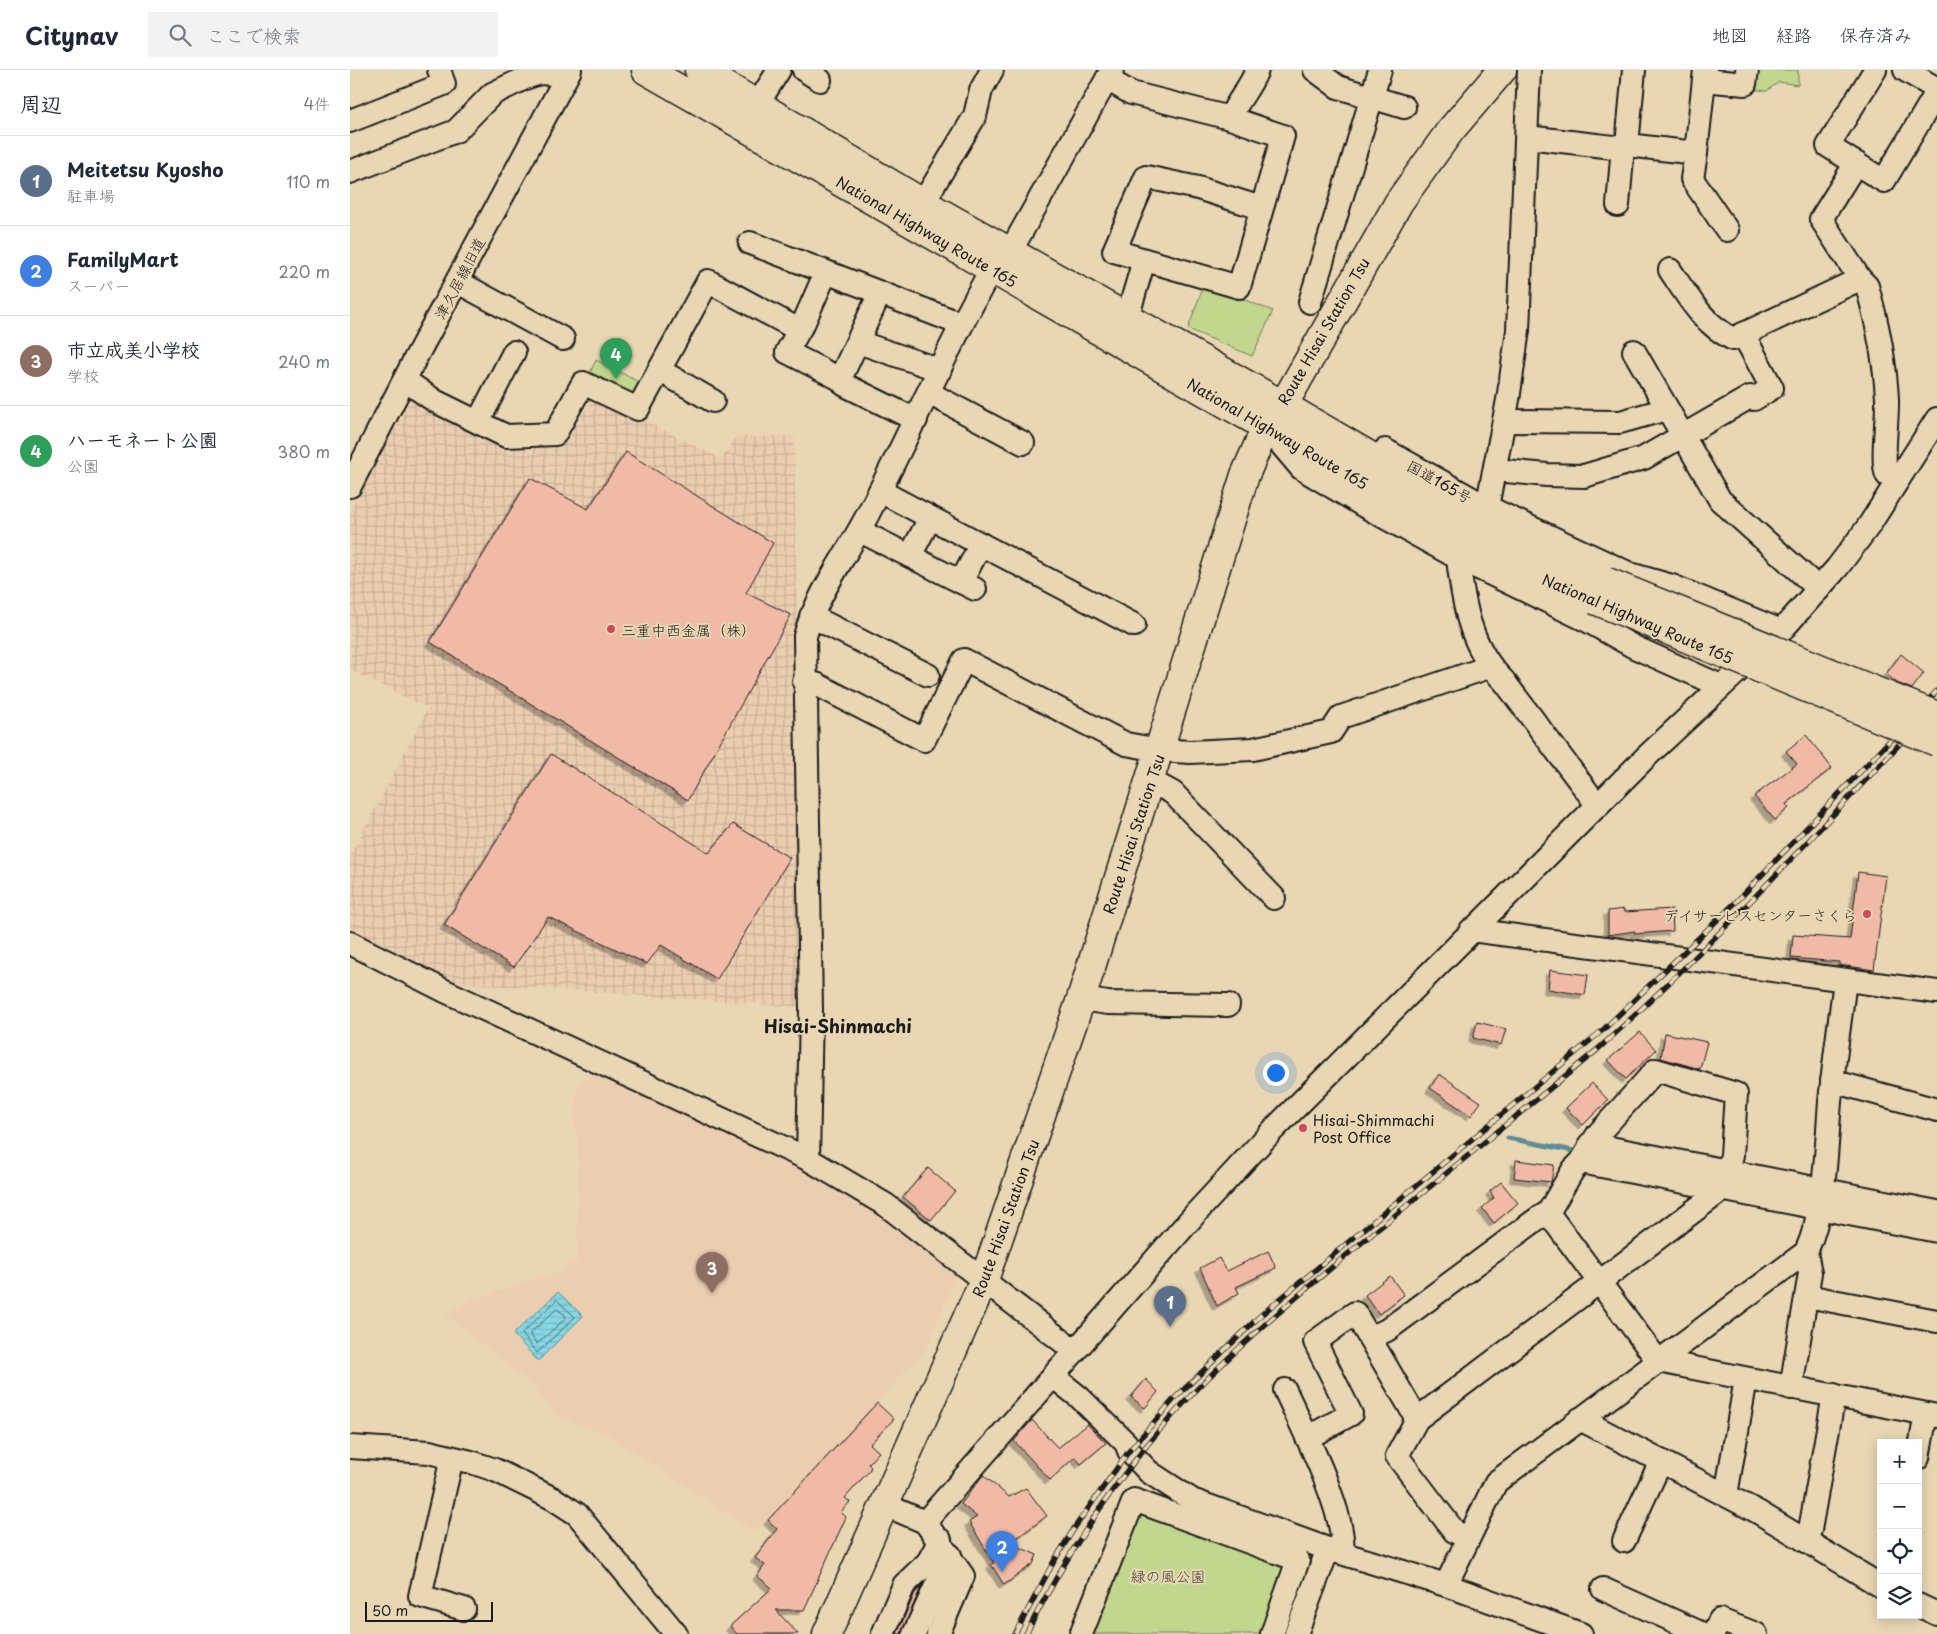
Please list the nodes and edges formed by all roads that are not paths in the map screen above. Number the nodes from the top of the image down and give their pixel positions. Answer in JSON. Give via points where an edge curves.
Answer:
{"nodes":[{"id":1,"x":439,"y":70,"type":"edge"},
{"id":2,"x":646,"y":70,"type":"edge"},
{"id":3,"x":699,"y":70,"type":"edge"},
{"id":4,"x":780,"y":70,"type":"edge"},
{"id":5,"x":992,"y":70,"type":"edge"},
{"id":6,"x":1257,"y":70,"type":"edge"},
{"id":7,"x":1380,"y":70,"type":"edge"},
{"id":8,"x":1502,"y":70,"type":"edge"},
{"id":9,"x":1529,"y":70,"type":"edge"},
{"id":10,"x":1634,"y":70,"type":"edge"},
{"id":11,"x":1747,"y":70,"type":"edge"},
{"id":12,"x":1875,"y":70,"type":"edge"},
{"id":13,"x":1906,"y":70,"type":"edge"},
{"id":14,"x":569,"y":73,"type":"edge"},
{"id":15,"x":1324,"y":73,"type":"edge"},
{"id":16,"x":1109,"y":75,"type":"edge"},
{"id":17,"x":1704,"y":75,"type":"edge"},
{"id":18,"x":1937,"y":91,"type":"edge"},
{"id":19,"x":1372,"y":97,"type":"junction"},
{"id":20,"x":757,"y":104,"type":"junction"},
{"id":21,"x":1404,"y":107,"type":"dead end"},
{"id":22,"x":1230,"y":118,"type":"junction"},
{"id":23,"x":350,"y":121,"type":"edge"},
{"id":24,"x":1527,"y":137,"type":"junction"},
{"id":25,"x":1623,"y":145,"type":"junction"},
{"id":26,"x":1696,"y":153,"type":"junction"},
{"id":27,"x":1856,"y":163,"type":"junction"},
{"id":28,"x":350,"y":172,"type":"edge"},
{"id":29,"x":923,"y":203,"type":"junction"},
{"id":30,"x":1618,"y":205,"type":"dead end"},
{"id":31,"x":1261,"y":208,"type":"junction"},
{"id":32,"x":1728,"y":230,"type":"dead end"},
{"id":33,"x":750,"y":243,"type":"dead end"},
{"id":34,"x":1001,"y":260,"type":"junction"},
{"id":35,"x":1144,"y":260,"type":"junction"},
{"id":36,"x":1670,"y":270,"type":"dead end"},
{"id":37,"x":826,"y":272,"type":"junction"},
{"id":38,"x":1860,"y":280,"type":"junction"},
{"id":39,"x":458,"y":282,"type":"junction"},
{"id":40,"x":880,"y":293,"type":"junction"},
{"id":41,"x":1310,"y":302,"type":"dead end"},
{"id":42,"x":1119,"y":312,"type":"junction"},
{"id":43,"x":960,"y":324,"type":"junction"},
{"id":44,"x":798,"y":330,"type":"junction"},
{"id":45,"x":1743,"y":334,"type":"junction"},
{"id":46,"x":563,"y":339,"type":"dead end"},
{"id":47,"x":858,"y":342,"type":"junction"},
{"id":48,"x":1634,"y":351,"type":"dead end"},
{"id":49,"x":514,"y":352,"type":"dead end"},
{"id":50,"x":659,"y":370,"type":"junction"},
{"id":51,"x":940,"y":370,"type":"junction"},
{"id":52,"x":840,"y":379,"type":"junction"},
{"id":53,"x":406,"y":381,"type":"junction"},
{"id":54,"x":929,"y":393,"type":"junction"},
{"id":55,"x":1285,"y":400,"type":"junction"},
{"id":56,"x":713,"y":401,"type":"dead end"},
{"id":57,"x":1667,"y":409,"type":"junction"},
{"id":58,"x":1937,"y":418,"type":"edge"},
{"id":59,"x":916,"y":420,"type":"junction"},
{"id":60,"x":1504,"y":421,"type":"junction"},
{"id":61,"x":478,"y":422,"type":"junction"},
{"id":62,"x":1266,"y":427,"type":"junction"},
{"id":63,"x":1683,"y":436,"type":"junction"},
{"id":64,"x":1023,"y":443,"type":"dead end"},
{"id":65,"x":1495,"y":470,"type":"junction"},
{"id":66,"x":1887,"y":475,"type":"dead end"},
{"id":67,"x":353,"y":476,"type":"edge"},
{"id":68,"x":880,"y":491,"type":"junction"},
{"id":69,"x":1487,"y":507,"type":"junction"},
{"id":70,"x":930,"y":518,"type":"junction"},
{"id":71,"x":860,"y":531,"type":"junction"},
{"id":72,"x":981,"y":544,"type":"junction"},
{"id":73,"x":910,"y":556,"type":"junction"},
{"id":74,"x":1458,"y":558,"type":"junction"},
{"id":75,"x":1819,"y":589,"type":"junction"},
{"id":76,"x":1600,"y":590,"type":"junction"},
{"id":77,"x":811,"y":616,"type":"junction"},
{"id":78,"x":1134,"y":625,"type":"dead end"},
{"id":79,"x":1781,"y":631,"type":"junction"},
{"id":80,"x":1489,"y":667,"type":"junction"},
{"id":81,"x":928,"y":675,"type":"dead end"},
{"id":82,"x":804,"y":682,"type":"junction"},
{"id":83,"x":1721,"y":686,"type":"junction"},
{"id":84,"x":1937,"y":716,"type":"edge"},
{"id":85,"x":1937,"y":742,"type":"edge"},
{"id":86,"x":1159,"y":750,"type":"junction"},
{"id":87,"x":1149,"y":780,"type":"junction"},
{"id":88,"x":1598,"y":806,"type":"junction"},
{"id":89,"x":1274,"y":898,"type":"dead end"},
{"id":90,"x":1471,"y":930,"type":"junction"},
{"id":91,"x":350,"y":943,"type":"edge"},
{"id":92,"x":1845,"y":980,"type":"junction"},
{"id":93,"x":1937,"y":992,"type":"edge"},
{"id":94,"x":1081,"y":999,"type":"junction"},
{"id":95,"x":1228,"y":1005,"type":"dead end"},
{"id":96,"x":1832,"y":1081,"type":"junction"},
{"id":97,"x":1937,"y":1110,"type":"edge"},
{"id":98,"x":1586,"y":1153,"type":"junction"},
{"id":99,"x":808,"y":1159,"type":"junction"},
{"id":100,"x":1726,"y":1180,"type":"junction"},
{"id":101,"x":1820,"y":1198,"type":"junction"},
{"id":102,"x":1937,"y":1212,"type":"edge"},
{"id":103,"x":1548,"y":1214,"type":"junction"},
{"id":104,"x":1937,"y":1231,"type":"edge"},
{"id":105,"x":1806,"y":1252,"type":"junction"},
{"id":106,"x":984,"y":1280,"type":"junction"},
{"id":107,"x":1600,"y":1283,"type":"junction"},
{"id":108,"x":1807,"y":1296,"type":"junction"},
{"id":109,"x":1937,"y":1321,"type":"edge"},
{"id":110,"x":1370,"y":1338,"type":"junction"},
{"id":111,"x":1074,"y":1352,"type":"junction"},
{"id":112,"x":1658,"y":1361,"type":"junction"},
{"id":113,"x":1054,"y":1377,"type":"junction"},
{"id":114,"x":1746,"y":1378,"type":"junction"},
{"id":115,"x":1791,"y":1388,"type":"junction"},
{"id":116,"x":1286,"y":1390,"type":"dead end"},
{"id":117,"x":1834,"y":1396,"type":"junction"},
{"id":118,"x":1932,"y":1415,"type":"edge"},
{"id":119,"x":1416,"y":1419,"type":"junction"},
{"id":120,"x":1580,"y":1419,"type":"junction"},
{"id":121,"x":1307,"y":1438,"type":"junction"},
{"id":122,"x":1922,"y":1446,"type":"edge"},
{"id":123,"x":350,"y":1447,"type":"edge"},
{"id":124,"x":452,"y":1458,"type":"junction"},
{"id":125,"x":1661,"y":1461,"type":"junction"},
{"id":126,"x":1726,"y":1495,"type":"junction"},
{"id":127,"x":886,"y":1505,"type":"junction"},
{"id":128,"x":925,"y":1522,"type":"junction"},
{"id":129,"x":1468,"y":1539,"type":"junction"},
{"id":130,"x":1805,"y":1540,"type":"junction"},
{"id":131,"x":1624,"y":1541,"type":"dead end"},
{"id":132,"x":945,"y":1547,"type":"junction"},
{"id":133,"x":1335,"y":1551,"type":"junction"},
{"id":134,"x":1877,"y":1584,"type":"edge"},
{"id":135,"x":1446,"y":1585,"type":"junction"},
{"id":136,"x":1603,"y":1589,"type":"dead end"},
{"id":137,"x":1922,"y":1607,"type":"edge"},
{"id":138,"x":464,"y":1608,"type":"dead end"},
{"id":139,"x":1937,"y":1614,"type":"edge"},
{"id":140,"x":676,"y":1634,"type":"edge"},
{"id":141,"x":827,"y":1634,"type":"edge"},
{"id":142,"x":883,"y":1634,"type":"edge"},
{"id":143,"x":914,"y":1634,"type":"edge"},
{"id":144,"x":938,"y":1634,"type":"edge"},
{"id":145,"x":1082,"y":1634,"type":"edge"},
{"id":146,"x":1272,"y":1634,"type":"edge"},
{"id":147,"x":1296,"y":1634,"type":"edge"},
{"id":148,"x":1581,"y":1634,"type":"edge"},
{"id":149,"x":1703,"y":1634,"type":"edge"},
{"id":150,"x":1713,"y":1634,"type":"edge"},
{"id":151,"x":1756,"y":1634,"type":"edge"}],
"edges":[{"from":1,"to":23,"type":"street","via":[[444,84]]},
{"from":2,"to":34,"type":"main road","name":"National Highway Route 165"},
{"from":3,"to":20,"type":"main road","name":"National Highway Route 165"},
{"from":4,"to":20,"type":"street"},
{"from":5,"to":29,"type":"street","via":[[981,90],[974,116]]},
{"from":6,"to":22,"type":"street","via":[[1253,81],[1236,102]]},
{"from":7,"to":19,"type":"street"},
{"from":8,"to":55,"type":"main road","name":"Route Hisai Station Tsu","via":[[1450,131],[1398,202]]},
{"from":9,"to":24,"type":"street"},
{"from":10,"to":25,"type":"street"},
{"from":11,"to":17,"type":"street","via":[[1745,84]]},
{"from":12,"to":27,"type":"street","via":[[1828,146]]},
{"from":13,"to":18,"type":"street"},
{"from":14,"to":28,"type":"street","via":[[525,78],[492,94],[456,131]]},
{"from":14,"to":39,"type":"street","name":"津久居線旧道"},
{"from":15,"to":19,"type":"street","via":[[1338,87]]},
{"from":16,"to":22,"type":"street","via":[[1131,93]]},
{"from":16,"to":34,"type":"street"},
{"from":17,"to":26,"type":"street"},
{"from":18,"to":27,"type":"street","via":[[1884,181]]},
{"from":19,"to":21,"type":"street"},
{"from":19,"to":41,"type":"street"},
{"from":20,"to":29,"type":"main road","name":"National Highway Route 165"},
{"from":22,"to":31,"type":"street","via":[[1283,136]]},
{"from":24,"to":25,"type":"street"},
{"from":24,"to":60,"type":"street","via":[[1518,330]]},
{"from":25,"to":26,"type":"street"},
{"from":25,"to":30,"type":"street"},
{"from":26,"to":32,"type":"street","via":[[1692,179]]},
{"from":27,"to":38,"type":"street","via":[[1821,219]]},
{"from":29,"to":34,"type":"main road","name":"National Highway Route 165"},
{"from":31,"to":35,"type":"street","via":[[1239,287]]},
{"from":31,"to":35,"type":"street","via":[[1198,188],[1146,177],[1114,251]]},
{"from":33,"to":37,"type":"street"},
{"from":34,"to":42,"type":"main road","name":"National Highway Route 165"},
{"from":34,"to":43,"type":"street"},
{"from":34,"to":62,"type":"main road","name":"National Highway Route 165"},
{"from":35,"to":42,"type":"street"},
{"from":36,"to":45,"type":"street","via":[[1712,327],[1733,339]]},
{"from":37,"to":40,"type":"street"},
{"from":37,"to":44,"type":"street"},
{"from":38,"to":45,"type":"street"},
{"from":38,"to":66,"type":"street","via":[[1867,286],[1882,343],[1887,419],[1883,466]]},
{"from":39,"to":46,"type":"street"},
{"from":39,"to":53,"type":"street","name":"津久居線旧道"},
{"from":40,"to":43,"type":"street"},
{"from":40,"to":47,"type":"street"},
{"from":42,"to":55,"type":"main road","name":"National Highway Route 165"},
{"from":43,"to":51,"type":"street"},
{"from":44,"to":50,"type":"street","via":[[708,282]]},
{"from":44,"to":52,"type":"street","via":[[787,352]]},
{"from":45,"to":63,"type":"street","via":[[1772,388],[1754,399],[1750,397]]},
{"from":47,"to":51,"type":"street"},
{"from":47,"to":52,"type":"street"},
{"from":48,"to":57,"type":"street"},
{"from":49,"to":61,"type":"street"},
{"from":50,"to":56,"type":"street"},
{"from":50,"to":61,"type":"street","via":[[638,409],[583,383],[555,434],[506,436]]},
{"from":51,"to":54,"type":"street"},
{"from":52,"to":59,"type":"street","via":[[845,385]]},
{"from":53,"to":61,"type":"street","via":[[435,401]]},
{"from":53,"to":67,"type":"street","name":"津久居線旧道"},
{"from":54,"to":59,"type":"street"},
{"from":54,"to":64,"type":"street"},
{"from":55,"to":62,"type":"main road","name":"Route Hisai Station Tsu"},
{"from":55,"to":69,"type":"street","name":"国道165号"},
{"from":55,"to":76,"type":"main road","name":"National Highway Route 165"},
{"from":57,"to":60,"type":"street","via":[[1620,422]]},
{"from":57,"to":63,"type":"street"},
{"from":58,"to":75,"type":"street","via":[[1868,528]]},
{"from":59,"to":68,"type":"street"},
{"from":60,"to":65,"type":"street"},
{"from":62,"to":74,"type":"street","via":[[1301,468]]},
{"from":62,"to":76,"type":"main road","name":"National Highway Route 165","via":[[1449,532],[1520,568]]},
{"from":62,"to":86,"type":"main road","name":"Route Hisai Station Tsu","via":[[1245,475]]},
{"from":63,"to":65,"type":"street","via":[[1644,458],[1584,476]]},
{"from":63,"to":75,"type":"street","via":[[1720,500]]},
{"from":65,"to":69,"type":"street"},
{"from":68,"to":70,"type":"street"},
{"from":68,"to":71,"type":"street"},
{"from":69,"to":79,"type":"street","name":"国道165号","via":[[1630,574],[1672,586]]},
{"from":70,"to":72,"type":"street"},
{"from":70,"to":73,"type":"street"},
{"from":71,"to":73,"type":"street"},
{"from":71,"to":77,"type":"street"},
{"from":72,"to":73,"type":"street","via":[[968,586]]},
{"from":72,"to":78,"type":"street"},
{"from":74,"to":80,"type":"street","via":[[1466,614]]},
{"from":74,"to":83,"type":"street","via":[[1634,647]]},
{"from":75,"to":79,"type":"street"},
{"from":76,"to":84,"type":"main road","name":"National Highway Route 165","bridge":true},
{"from":76,"to":85,"type":"main road","name":"National Highway Route 165","bridge":true},
{"from":77,"to":81,"type":"street"},
{"from":77,"to":82,"type":"street","via":[[805,636]]},
{"from":79,"to":83,"type":"street"},
{"from":80,"to":86,"type":"street","via":[[1340,717],[1331,732],[1253,749]]},
{"from":80,"to":88,"type":"street","via":[[1504,681]]},
{"from":82,"to":86,"type":"street","via":[[816,684],[924,740],[964,660],[1126,744]]},
{"from":82,"to":99,"type":"street","via":[[811,1010]]},
{"from":83,"to":88,"type":"street"},
{"from":86,"to":87,"type":"main road","name":"Route Hisai Station Tsu"},
{"from":87,"to":89,"type":"street","via":[[1173,793]]},
{"from":87,"to":94,"type":"main road","name":"Route Hisai Station Tsu"},
{"from":88,"to":90,"type":"street"},
{"from":90,"to":92,"type":"street"},
{"from":90,"to":111,"type":"street","via":[[1274,1128]]},
{"from":91,"to":99,"type":"street","via":[[445,991]]},
{"from":92,"to":93,"type":"street"},
{"from":92,"to":96,"type":"street"},
{"from":94,"to":95,"type":"street","via":[[1108,1003]]},
{"from":94,"to":106,"type":"main road","name":"Route Hisai Station Tsu"},
{"from":96,"to":97,"type":"street"},
{"from":96,"to":101,"type":"street"},
{"from":98,"to":100,"type":"street"},
{"from":98,"to":100,"type":"street","via":[[1656,1070],[1736,1094],[1732,1155]]},
{"from":98,"to":103,"type":"street"},
{"from":99,"to":106,"type":"street","via":[[886,1205]]},
{"from":100,"to":101,"type":"street"},
{"from":100,"to":107,"type":"street"},
{"from":101,"to":102,"type":"street"},
{"from":101,"to":104,"type":"street"},
{"from":101,"to":105,"type":"street"},
{"from":103,"to":107,"type":"street"},
{"from":103,"to":110,"type":"street","via":[[1387,1330]]},
{"from":105,"to":108,"type":"street","via":[[1810,1273]]},
{"from":105,"to":112,"type":"street"},
{"from":106,"to":111,"type":"street"},
{"from":106,"to":127,"type":"main road","name":"Route Hisai Station Tsu"},
{"from":107,"to":112,"type":"street"},
{"from":107,"to":119,"type":"street"},
{"from":108,"to":109,"type":"street"},
{"from":108,"to":115,"type":"street"},
{"from":110,"to":119,"type":"street"},
{"from":110,"to":121,"type":"street","via":[[1355,1313],[1315,1342],[1350,1414]]},
{"from":111,"to":113,"type":"street"},
{"from":112,"to":114,"type":"street"},
{"from":112,"to":120,"type":"street"},
{"from":113,"to":128,"type":"street"},
{"from":113,"to":133,"type":"street","via":[[1126,1443],[1129,1451],[1149,1472],[1192,1500]]},
{"from":114,"to":115,"type":"street"},
{"from":114,"to":126,"type":"street"},
{"from":115,"to":117,"type":"street"},
{"from":116,"to":121,"type":"street"},
{"from":117,"to":118,"type":"street"},
{"from":117,"to":130,"type":"street","via":[[1810,1530]]},
{"from":118,"to":122,"type":"street"},
{"from":119,"to":129,"type":"street","via":[[1397,1456],[1454,1531]]},
{"from":120,"to":125,"type":"street"},
{"from":120,"to":129,"type":"street","via":[[1496,1482]]},
{"from":121,"to":133,"type":"street","via":[[1338,1516],[1344,1540]]},
{"from":123,"to":124,"type":"street","via":[[429,1452]]},
{"from":124,"to":138,"type":"street","via":[[420,1596]]},
{"from":124,"to":140,"type":"street","via":[[495,1470],[577,1514]]},
{"from":125,"to":126,"type":"street"},
{"from":125,"to":131,"type":"street"},
{"from":126,"to":130,"type":"street"},
{"from":127,"to":128,"type":"street"},
{"from":127,"to":141,"type":"main road","name":"Route Hisai Station Tsu"},
{"from":128,"to":132,"type":"street"},
{"from":129,"to":135,"type":"street"},
{"from":130,"to":134,"type":"street"},
{"from":132,"to":142,"type":"street","via":[[904,1585]]},
{"from":132,"to":143,"type":"street"},
{"from":132,"to":144,"type":"street","via":[[963,1576]]},
{"from":133,"to":135,"type":"street"},
{"from":133,"to":147,"type":"street"},
{"from":135,"to":148,"type":"street"},
{"from":136,"to":149,"type":"street"},
{"from":137,"to":139,"type":"street"},
{"from":145,"to":146,"type":"street","via":[[1134,1500],[1298,1560]]},
{"from":150,"to":151,"type":"street","via":[[1720,1620]]}]}
